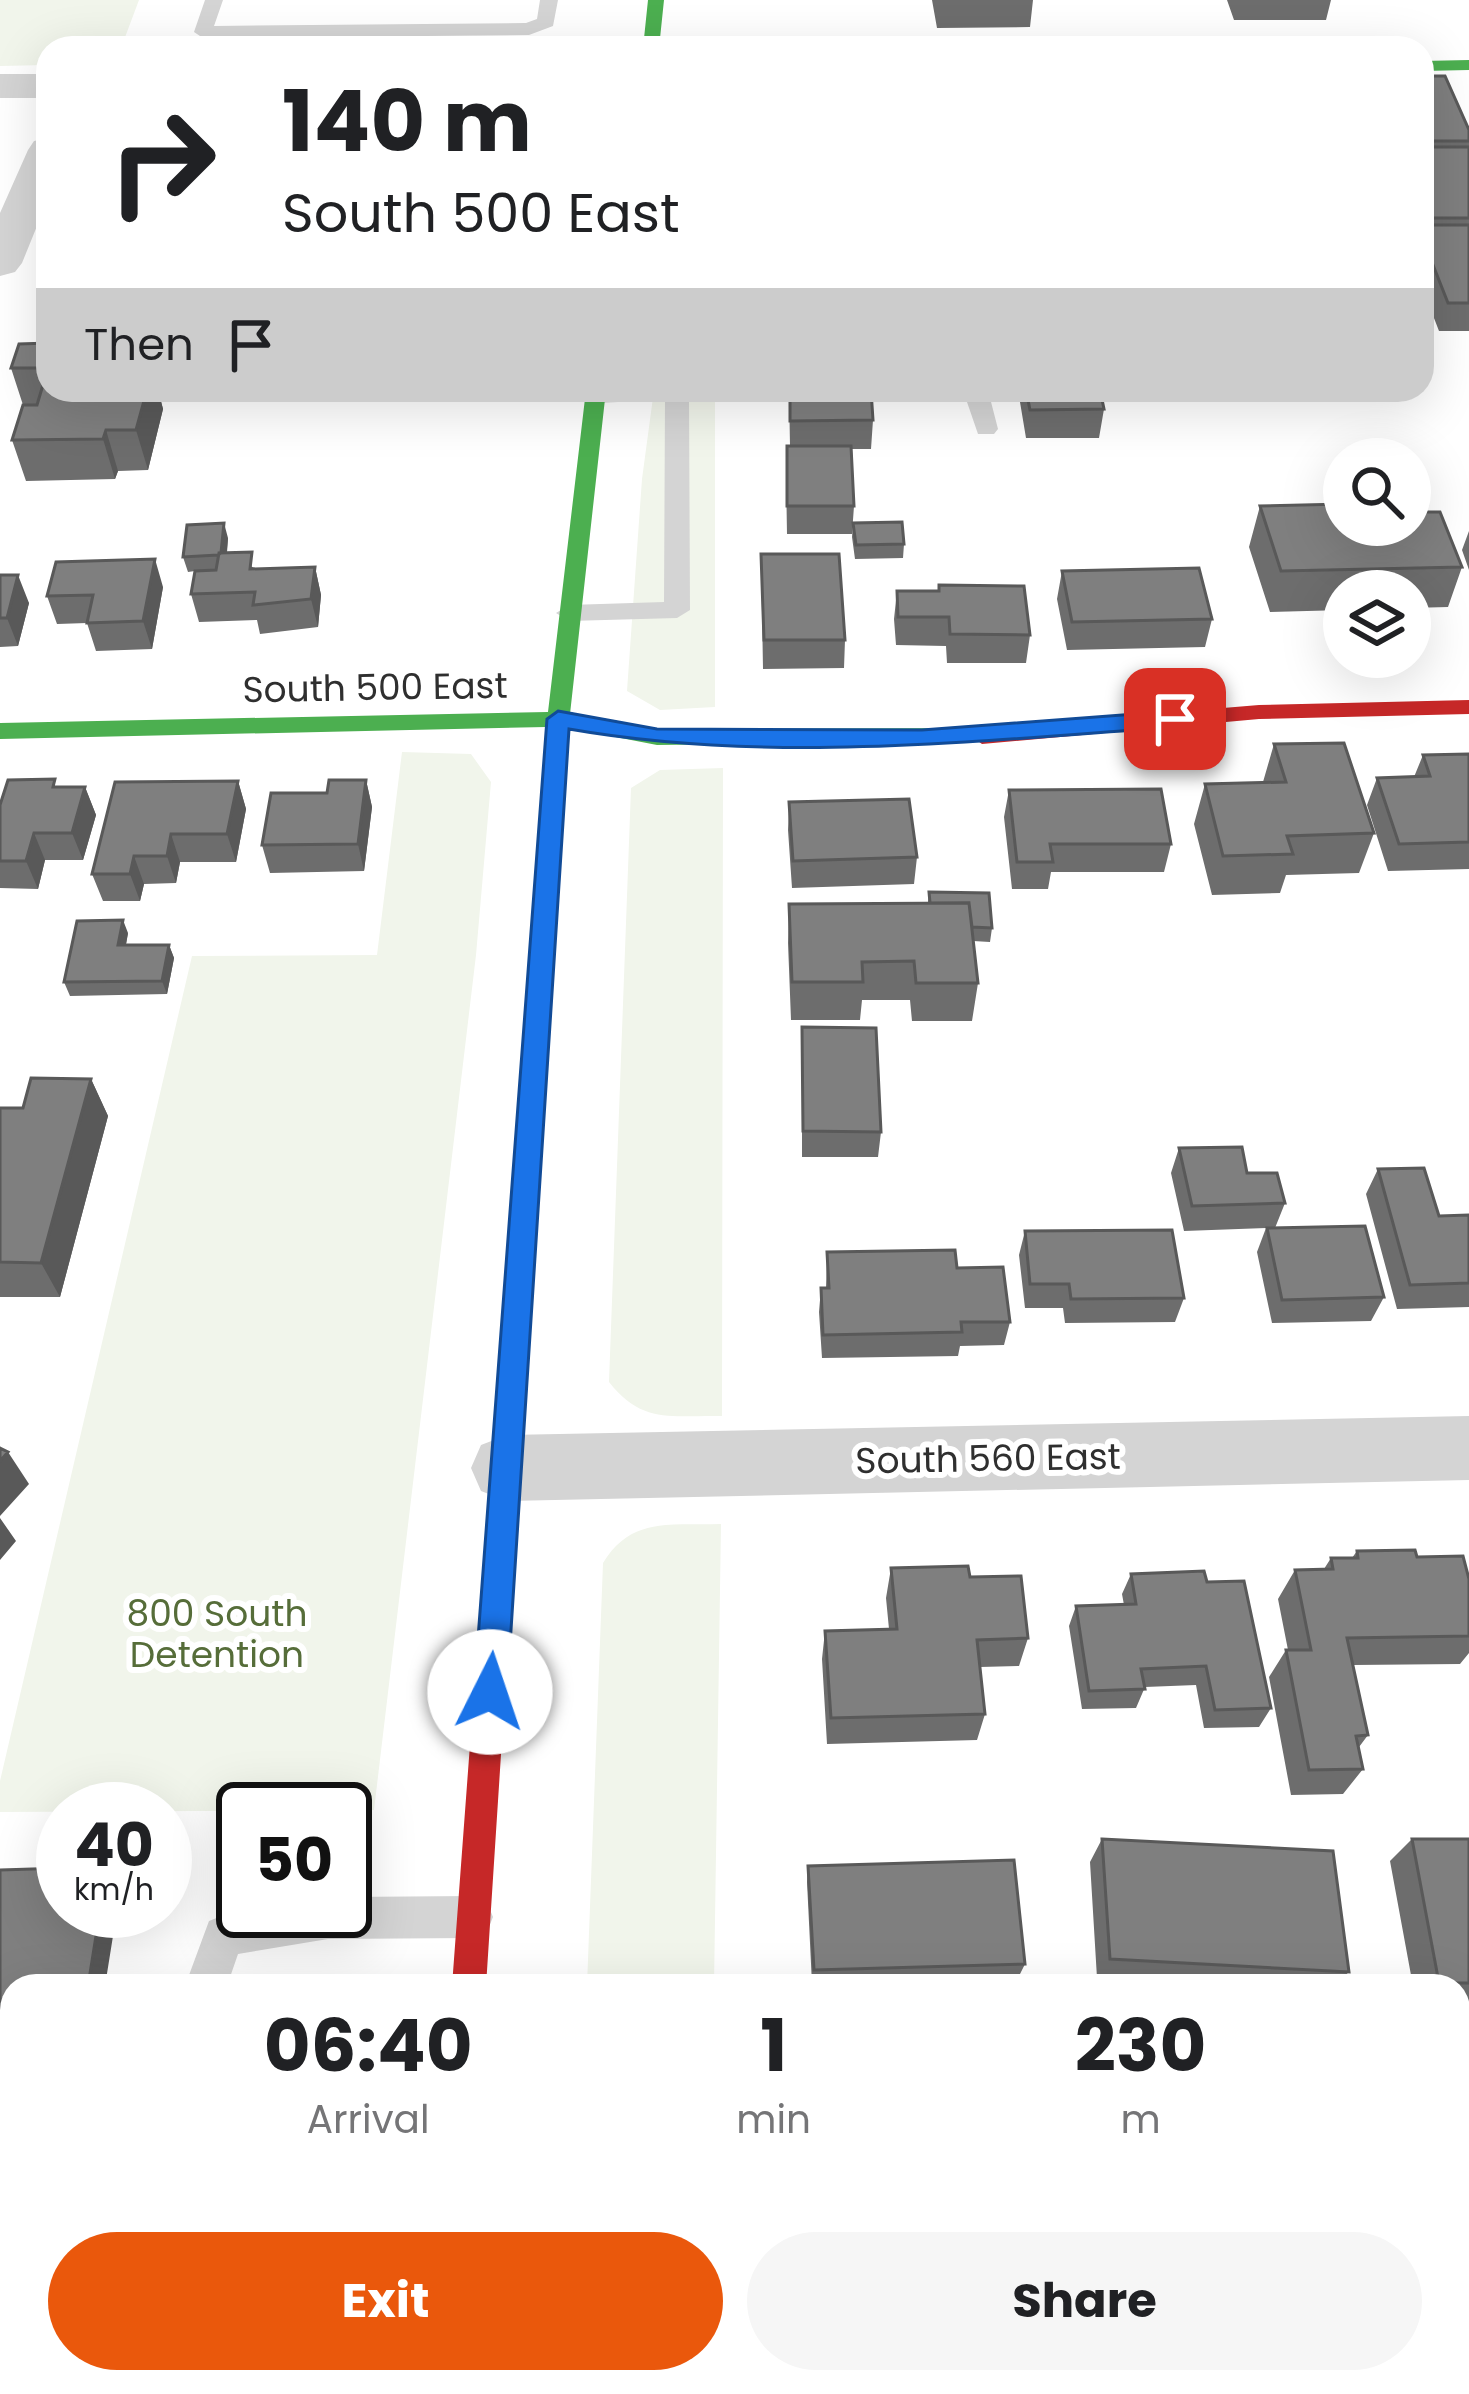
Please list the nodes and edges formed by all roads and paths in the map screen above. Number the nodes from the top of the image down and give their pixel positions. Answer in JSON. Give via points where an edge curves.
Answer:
{"nodes":[{"id":1,"x":214,"y":0,"type":"edge"},
{"id":2,"x":549,"y":0,"type":"edge"},
{"id":3,"x":656,"y":0,"type":"edge"},
{"id":4,"x":201,"y":36,"type":"edge"},
{"id":5,"x":320,"y":36,"type":"edge"},
{"id":6,"x":652,"y":36,"type":"edge"},
{"id":7,"x":1469,"y":65,"type":"edge"},
{"id":8,"x":1434,"y":66,"type":"edge"},
{"id":9,"x":0,"y":86,"type":"edge"},
{"id":10,"x":36,"y":86,"type":"edge"},
{"id":11,"x":36,"y":178,"type":"edge"},
{"id":12,"x":0,"y":262,"type":"edge"},
{"id":13,"x":595,"y":402,"type":"edge"},
{"id":14,"x":677,"y":402,"type":"edge"},
{"id":15,"x":979,"y":402,"type":"edge"},
{"id":16,"x":986,"y":429,"type":"dead end"},
{"id":17,"x":569,"y":613,"type":"junction"},
{"id":18,"x":1469,"y":707,"type":"edge"},
{"id":19,"x":558,"y":719,"type":"junction"},
{"id":20,"x":0,"y":731,"type":"edge"},
{"id":21,"x":1469,"y":1448,"type":"edge"},
{"id":22,"x":507,"y":1468,"type":"junction"},
{"id":23,"x":474,"y":1917,"type":"junction"},
{"id":24,"x":210,"y":1974,"type":"edge"},
{"id":25,"x":470,"y":1974,"type":"edge"}],
"edges":[{"from":1,"to":4,"type":"lane"},
{"from":2,"to":5,"type":"lane","via":[[546,22],[529,29]]},
{"from":3,"to":6,"type":"main road"},
{"from":7,"to":8,"type":"main road"},
{"from":9,"to":10,"type":"street"},
{"from":11,"to":12,"type":"street"},
{"from":13,"to":17,"type":"main road"},
{"from":14,"to":17,"type":"lane","via":[[677,610]]},
{"from":15,"to":16,"type":"lane"},
{"from":17,"to":19,"type":"main road"},
{"from":18,"to":19,"type":"main road","name":"South 500 East","via":[[1258,712],[966,737],[657,736]]},
{"from":19,"to":20,"type":"main road","name":"South 500 East"},
{"from":19,"to":22,"type":"main road"},
{"from":21,"to":22,"type":"street","name":"South 560 East"},
{"from":22,"to":23,"type":"main road"},
{"from":23,"to":24,"type":"lane","via":[[328,1918],[224,1936]]},
{"from":23,"to":25,"type":"main road"}]}
